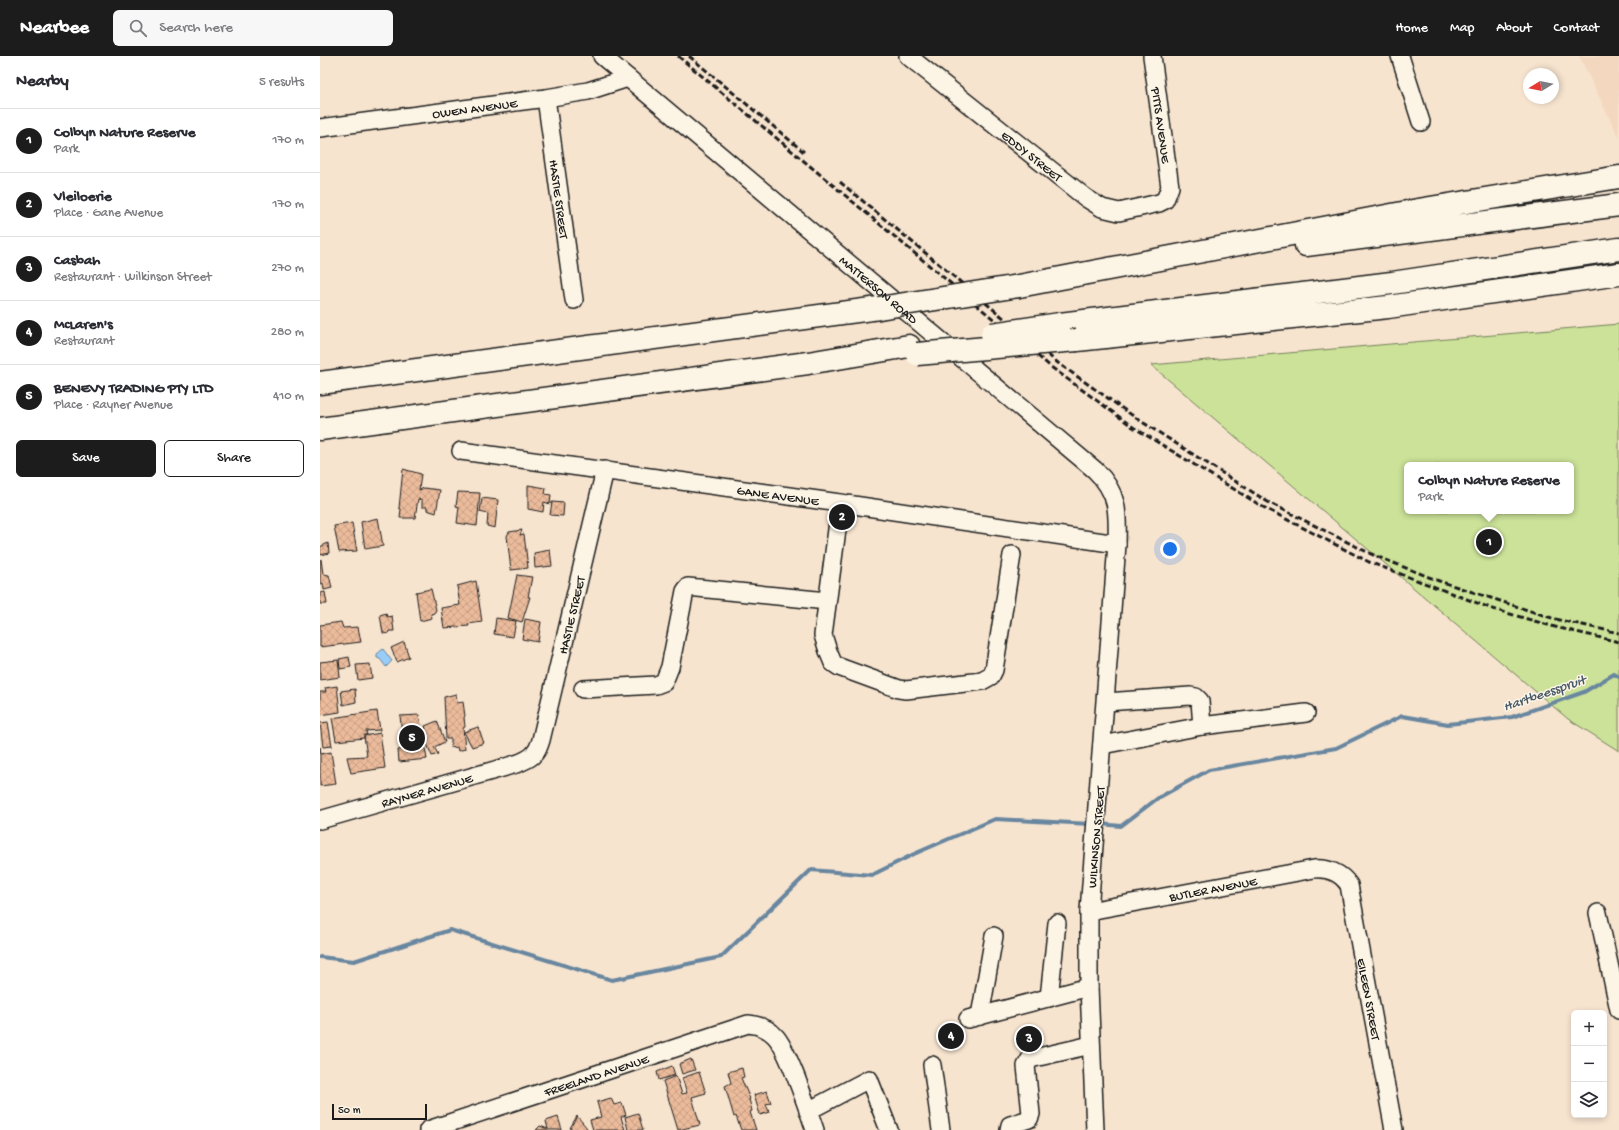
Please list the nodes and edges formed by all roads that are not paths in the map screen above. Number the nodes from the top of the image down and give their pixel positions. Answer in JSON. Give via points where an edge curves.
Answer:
{"nodes":[{"id":1,"x":602,"y":56,"type":"edge"},
{"id":2,"x":908,"y":56,"type":"edge"},
{"id":3,"x":1152,"y":56,"type":"edge"},
{"id":4,"x":1400,"y":56,"type":"edge"},
{"id":5,"x":628,"y":78,"type":"junction"},
{"id":6,"x":546,"y":98,"type":"junction"},
{"id":7,"x":1421,"y":122,"type":"dead end"},
{"id":8,"x":320,"y":128,"type":"edge"},
{"id":9,"x":1619,"y":177,"type":"edge"},
{"id":10,"x":1168,"y":195,"type":"joint"},
{"id":11,"x":1619,"y":204,"type":"edge"},
{"id":12,"x":1619,"y":250,"type":"edge"},
{"id":13,"x":1617,"y":274,"type":"edge"},
{"id":14,"x":1065,"y":278,"type":"junction"},
{"id":15,"x":574,"y":300,"type":"dead end"},
{"id":16,"x":913,"y":350,"type":"junction"},
{"id":17,"x":320,"y":383,"type":"edge"},
{"id":18,"x":320,"y":429,"type":"edge"},
{"id":19,"x":461,"y":451,"type":"dead end"},
{"id":20,"x":605,"y":470,"type":"junction"},
{"id":21,"x":839,"y":512,"type":"junction"},
{"id":22,"x":1117,"y":544,"type":"junction"},
{"id":23,"x":1012,"y":555,"type":"dead end"},
{"id":24,"x":828,"y":601,"type":"junction"},
{"id":25,"x":583,"y":689,"type":"dead end"},
{"id":26,"x":1106,"y":702,"type":"junction"},
{"id":27,"x":1306,"y":713,"type":"dead end"},
{"id":28,"x":1202,"y":726,"type":"junction"},
{"id":29,"x":1102,"y":745,"type":"junction"},
{"id":30,"x":533,"y":757,"type":"joint"},
{"id":31,"x":320,"y":820,"type":"edge"},
{"id":32,"x":1336,"y":873,"type":"joint"},
{"id":33,"x":1089,"y":911,"type":"junction"},
{"id":34,"x":1598,"y":914,"type":"dead end"},
{"id":35,"x":1057,"y":923,"type":"dead end"},
{"id":36,"x":994,"y":936,"type":"dead end"},
{"id":37,"x":1089,"y":987,"type":"junction"},
{"id":38,"x":1049,"y":998,"type":"junction"},
{"id":39,"x":1619,"y":1010,"type":"edge"},
{"id":40,"x":1091,"y":1045,"type":"junction"},
{"id":41,"x":932,"y":1065,"type":"dead end"},
{"id":42,"x":808,"y":1111,"type":"junction"},
{"id":43,"x":428,"y":1130,"type":"edge"},
{"id":44,"x":815,"y":1130,"type":"edge"},
{"id":45,"x":889,"y":1130,"type":"edge"},
{"id":46,"x":941,"y":1130,"type":"edge"},
{"id":47,"x":1009,"y":1130,"type":"edge"},
{"id":48,"x":1095,"y":1130,"type":"edge"},
{"id":49,"x":1394,"y":1130,"type":"edge"}],
"edges":[{"from":1,"to":5,"type":"street","name":"MATTERSON ROAD"},
{"from":2,"to":10,"type":"street","name":"EDDY STREET","via":[[1096,205],[1111,212],[1119,212],[1159,203]]},
{"from":3,"to":10,"type":"street","name":"PITTS AVENUE","via":[[1170,180]]},
{"from":4,"to":7,"type":"street"},
{"from":5,"to":6,"type":"street","name":"OWEN AVENUE","via":[[588,91]]},
{"from":5,"to":22,"type":"street","name":"MATTERSON ROAD","via":[[1100,475],[1118,508]]},
{"from":6,"to":8,"type":"street","name":"OWEN AVENUE"},
{"from":6,"to":15,"type":"street","name":"HASTIE STREET"},
{"from":9,"to":14,"type":"highway","via":[[1418,210]]},
{"from":11,"to":14,"type":"highway"},
{"from":12,"to":16,"type":"highway","bridge":true,"via":[[1392,283],[1060,324]]},
{"from":13,"to":16,"type":"highway","bridge":true,"via":[[1388,307],[1077,340]]},
{"from":14,"to":17,"type":"highway","bridge":true,"via":[[879,308]]},
{"from":16,"to":18,"type":"highway"},
{"from":19,"to":20,"type":"street","name":"GANE AVENUE"},
{"from":20,"to":21,"type":"street","name":"GANE AVENUE"},
{"from":20,"to":30,"type":"street","name":"HASTIE STREET","via":[[541,740]]},
{"from":21,"to":22,"type":"street","name":"GANE AVENUE"},
{"from":21,"to":24,"type":"street"},
{"from":22,"to":26,"type":"street","name":"WILKINSON STREET"},
{"from":23,"to":24,"type":"street","via":[[994,670],[985,680],[906,690],[839,667],[833,663],[824,640]]},
{"from":24,"to":25,"type":"street","via":[[688,587],[670,667],[664,682],[656,685]]},
{"from":26,"to":28,"type":"street","via":[[1196,697],[1200,701]]},
{"from":26,"to":29,"type":"street","name":"WILKINSON STREET"},
{"from":27,"to":28,"type":"street"},
{"from":28,"to":29,"type":"street"},
{"from":29,"to":33,"type":"street","name":"WILKINSON STREET"},
{"from":30,"to":31,"type":"street","name":"RAYNER AVENUE"},
{"from":32,"to":33,"type":"street","name":"BUTLER AVENUE","via":[[1323,868],[1314,869]]},
{"from":32,"to":49,"type":"street","name":"EILEEN STREET","via":[[1349,885]]},
{"from":33,"to":37,"type":"street","name":"WILKINSON STREET"},
{"from":34,"to":39,"type":"street"},
{"from":35,"to":38,"type":"street"},
{"from":36,"to":38,"type":"street","via":[[974,1017]]},
{"from":37,"to":38,"type":"street"},
{"from":37,"to":40,"type":"street","name":"WILKINSON STREET"},
{"from":40,"to":47,"type":"street","via":[[1030,1059],[1026,1066],[1031,1114],[1029,1120],[1010,1125]]},
{"from":40,"to":48,"type":"street","name":"WILKINSON STREET"},
{"from":41,"to":46,"type":"street"},
{"from":42,"to":43,"type":"street","name":"FREELAND AVENUE","via":[[776,1036],[765,1028],[748,1024]]},
{"from":42,"to":44,"type":"street"},
{"from":42,"to":45,"type":"street","via":[[869,1079]]}]}
